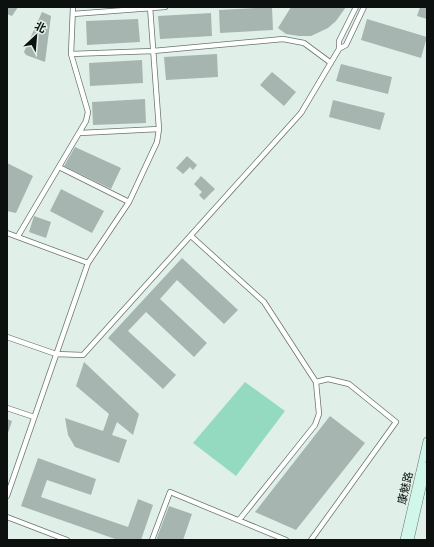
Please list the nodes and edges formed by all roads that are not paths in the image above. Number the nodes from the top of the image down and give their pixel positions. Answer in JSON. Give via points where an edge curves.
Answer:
{"nodes":[{"id":1,"x":73,"y":7,"type":"edge"},
{"id":2,"x":165,"y":7,"type":"edge"},
{"id":3,"x":356,"y":7,"type":"edge"},
{"id":4,"x":364,"y":7,"type":"edge"},
{"id":5,"x":150,"y":8,"type":"edge"},
{"id":6,"x":73,"y":14,"type":"junction"},
{"id":7,"x":339,"y":49,"type":"junction"},
{"id":8,"x":153,"y":51,"type":"junction"},
{"id":9,"x":71,"y":54,"type":"junction"},
{"id":10,"x":331,"y":63,"type":"junction"},
{"id":11,"x":159,"y":129,"type":"junction"},
{"id":12,"x":80,"y":133,"type":"junction"},
{"id":13,"x":59,"y":167,"type":"junction"},
{"id":14,"x":129,"y":202,"type":"junction"},
{"id":15,"x":7,"y":232,"type":"edge"},
{"id":16,"x":18,"y":236,"type":"junction"},
{"id":17,"x":191,"y":236,"type":"junction"},
{"id":18,"x":88,"y":263,"type":"junction"},
{"id":19,"x":7,"y":337,"type":"edge"},
{"id":20,"x":56,"y":354,"type":"junction"},
{"id":21,"x":316,"y":382,"type":"junction"},
{"id":22,"x":7,"y":408,"type":"edge"},
{"id":23,"x":34,"y":418,"type":"junction"},
{"id":24,"x":427,"y":441,"type":"edge"},
{"id":25,"x":427,"y":466,"type":"edge"},
{"id":26,"x":7,"y":496,"type":"edge"},
{"id":27,"x":7,"y":517,"type":"edge"},
{"id":28,"x":239,"y":520,"type":"junction"},
{"id":29,"x":67,"y":540,"type":"edge"},
{"id":30,"x":152,"y":540,"type":"edge"},
{"id":31,"x":286,"y":540,"type":"edge"},
{"id":32,"x":311,"y":540,"type":"edge"},
{"id":33,"x":404,"y":540,"type":"edge"},
{"id":34,"x":410,"y":540,"type":"edge"}],
"edges":[{"from":1,"to":6,"type":"street"},
{"from":2,"to":5,"type":"street"},
{"from":3,"to":7,"type":"street","via":[[339,41]]},
{"from":4,"to":7,"type":"street","via":[[346,45]]},
{"from":5,"to":6,"type":"street"},
{"from":5,"to":8,"type":"street"},
{"from":6,"to":9,"type":"street"},
{"from":7,"to":10,"type":"street"},
{"from":8,"to":9,"type":"street"},
{"from":8,"to":10,"type":"street","via":[[283,40],[304,43]]},
{"from":8,"to":11,"type":"street"},
{"from":9,"to":12,"type":"street","via":[[88,112]]},
{"from":10,"to":17,"type":"street","via":[[301,113]]},
{"from":11,"to":12,"type":"street"},
{"from":11,"to":14,"type":"street","via":[[157,142]]},
{"from":12,"to":13,"type":"street"},
{"from":13,"to":14,"type":"street"},
{"from":13,"to":16,"type":"street"},
{"from":14,"to":18,"type":"street"},
{"from":15,"to":16,"type":"street"},
{"from":16,"to":18,"type":"street"},
{"from":17,"to":20,"type":"street","via":[[83,355]]},
{"from":17,"to":21,"type":"street","via":[[264,302]]},
{"from":18,"to":20,"type":"street"},
{"from":19,"to":20,"type":"street"},
{"from":20,"to":23,"type":"street"},
{"from":21,"to":28,"type":"street","via":[[318,414],[314,425]]},
{"from":21,"to":32,"type":"street","via":[[328,379],[349,384],[396,422]]},
{"from":22,"to":23,"type":"street"},
{"from":23,"to":26,"type":"street"},
{"from":24,"to":33,"type":"main road","name":"康魅路"},
{"from":25,"to":34,"type":"main road","name":"康魅路"},
{"from":27,"to":29,"type":"street"},
{"from":28,"to":30,"type":"street","via":[[170,492]]},
{"from":28,"to":31,"type":"street"}]}
